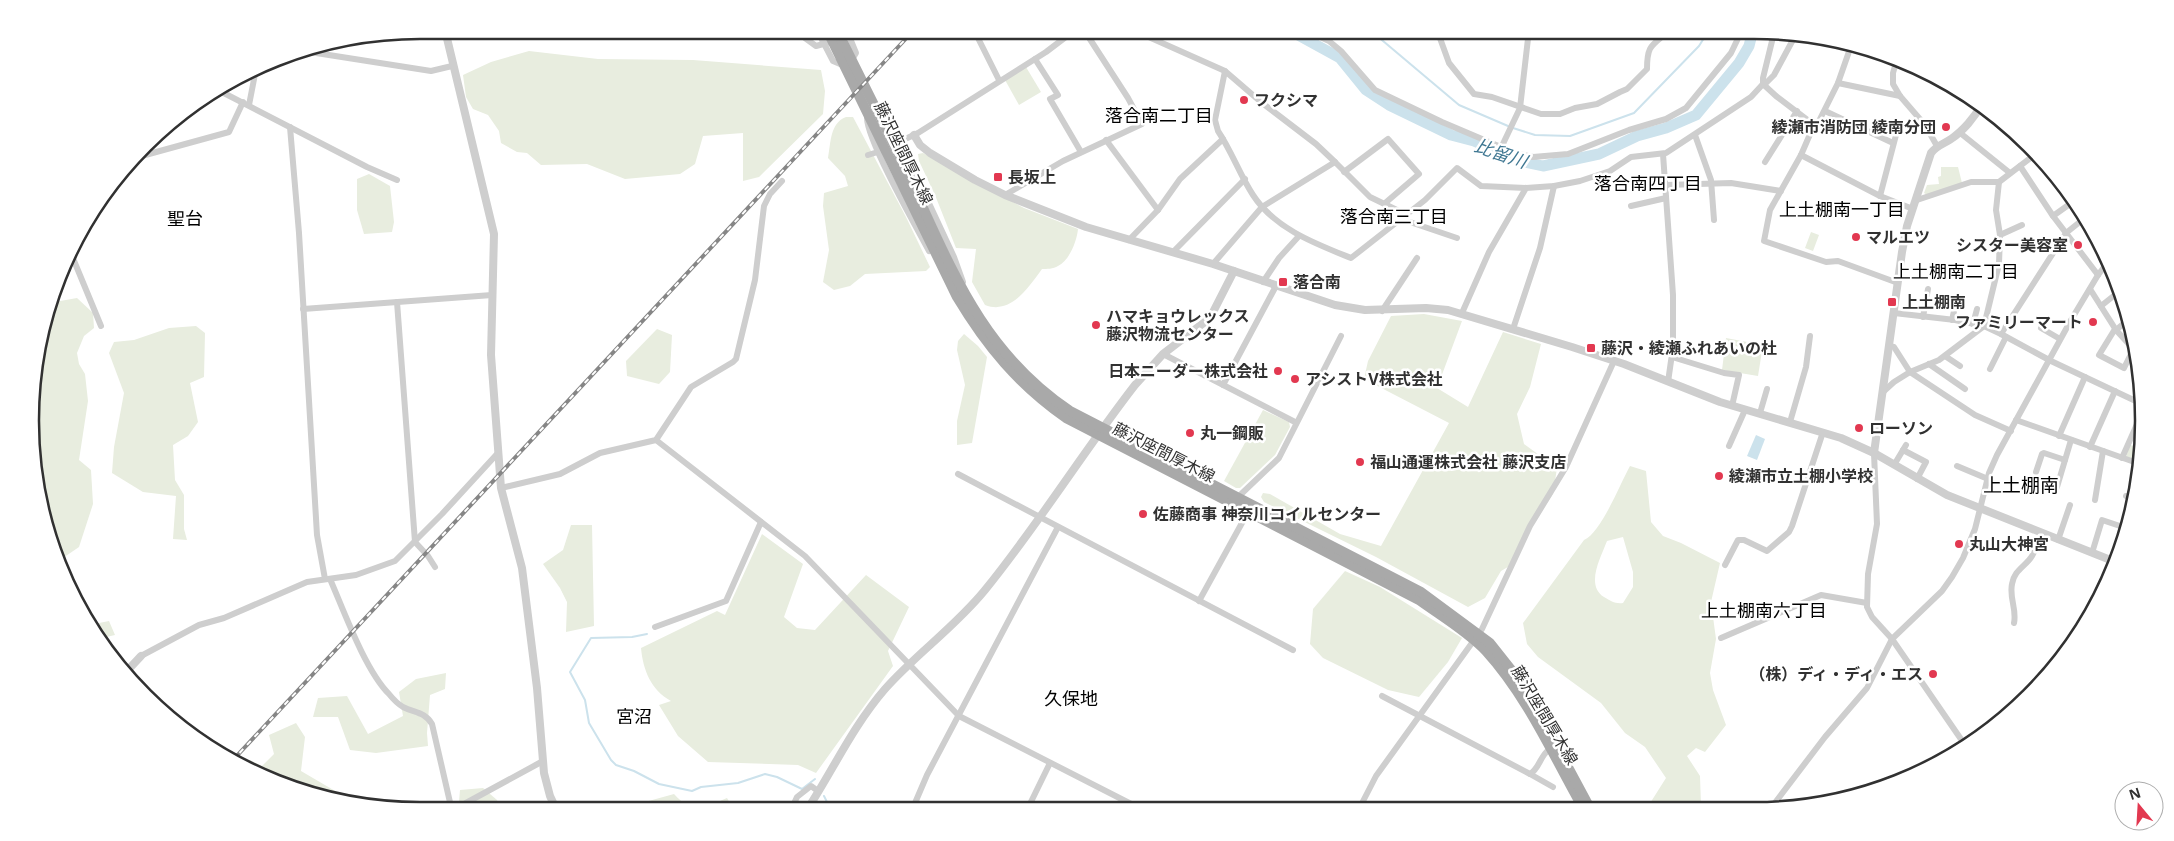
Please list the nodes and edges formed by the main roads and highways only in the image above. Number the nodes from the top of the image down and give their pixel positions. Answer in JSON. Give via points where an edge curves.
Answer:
{"nodes":[{"id":1,"x":832,"y":39,"type":"edge"},
{"id":2,"x":847,"y":39,"type":"edge"},
{"id":3,"x":901,"y":171,"type":"junction"},
{"id":4,"x":1100,"y":432,"type":"junction"},
{"id":5,"x":1476,"y":637,"type":"junction"},
{"id":6,"x":1565,"y":769,"type":"junction"},
{"id":7,"x":1575,"y":802,"type":"edge"},
{"id":8,"x":1580,"y":802,"type":"edge"},
{"id":9,"x":1586,"y":802,"type":"edge"},
{"id":10,"x":1592,"y":802,"type":"edge"}],
"edges":[{"from":1,"to":3,"type":"main road","name":"藤沢座間厚木線"},
{"from":2,"to":3,"type":"main road","name":"藤沢座間厚木線"},
{"from":3,"to":4,"type":"main road","name":"藤沢座間厚木線","via":[[970,303],[996,342],[1037,385]]},
{"from":3,"to":4,"type":"main road","name":"藤沢座間厚木線","via":[[952,288],[980,334],[1016,378],[1055,410]]},
{"from":4,"to":5,"type":"main road","name":"藤沢座間厚木線","via":[[1419,600]]},
{"from":4,"to":5,"type":"main road","name":"藤沢座間厚木線","via":[[1421,592]]},
{"from":5,"to":6,"type":"main road","name":"藤沢座間厚木線","via":[[1508,678]]},
{"from":5,"to":6,"type":"main road","name":"藤沢座間厚木線","via":[[1490,643],[1523,685]]},
{"from":6,"to":7,"type":"main road"},
{"from":6,"to":8,"type":"main road","name":"藤沢座間厚木線"},
{"from":6,"to":9,"type":"main road","name":"藤沢座間厚木線"},
{"from":6,"to":10,"type":"main road"}]}
